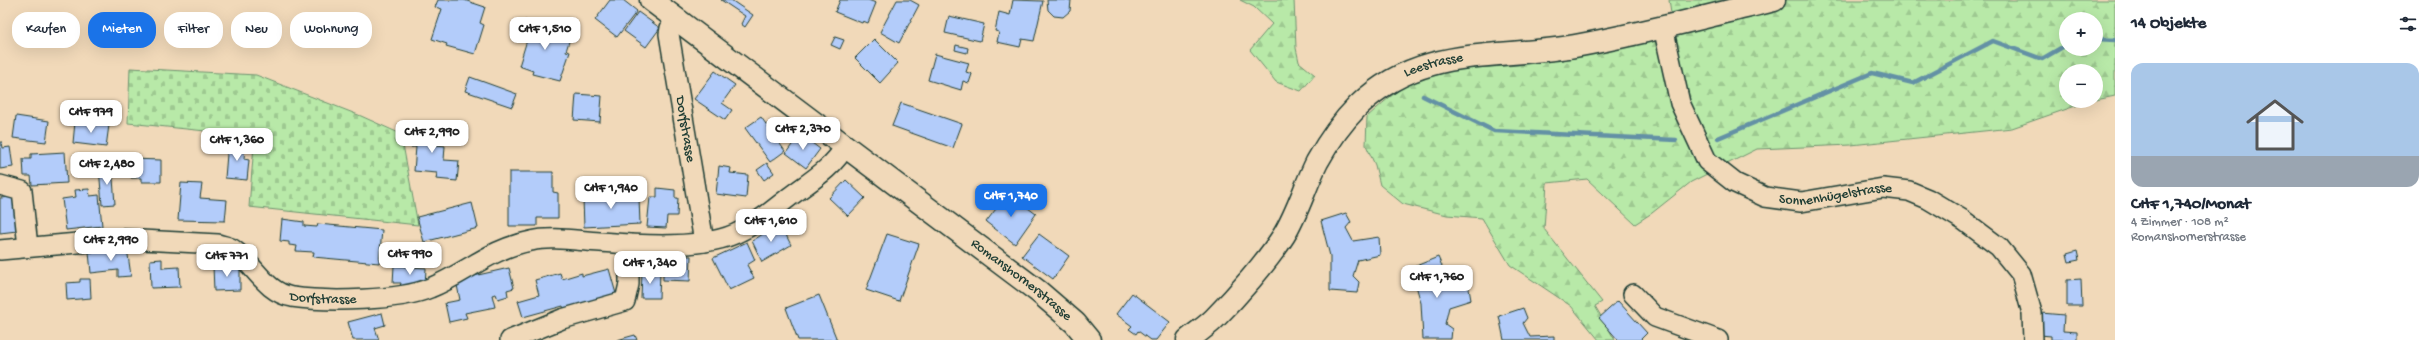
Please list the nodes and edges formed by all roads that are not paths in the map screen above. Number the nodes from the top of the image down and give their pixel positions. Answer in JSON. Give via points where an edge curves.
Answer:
{"nodes":[{"id":1,"x":651,"y":0,"type":"edge"},
{"id":2,"x":1774,"y":0,"type":"edge"},
{"id":3,"x":677,"y":19,"type":"junction"},
{"id":4,"x":1663,"y":27,"type":"junction"},
{"id":5,"x":845,"y":146,"type":"junction"},
{"id":6,"x":0,"y":185,"type":"edge"},
{"id":7,"x":704,"y":242,"type":"junction"},
{"id":8,"x":629,"y":244,"type":"junction"},
{"id":9,"x":28,"y":247,"type":"junction"},
{"id":10,"x":0,"y":250,"type":"edge"},
{"id":11,"x":1633,"y":294,"type":"dead end"},
{"id":12,"x":1213,"y":320,"type":"junction"},
{"id":13,"x":1086,"y":335,"type":"edge"},
{"id":14,"x":510,"y":340,"type":"edge"},
{"id":15,"x":1104,"y":340,"type":"edge"},
{"id":16,"x":1188,"y":340,"type":"edge"},
{"id":17,"x":1204,"y":340,"type":"edge"},
{"id":18,"x":1718,"y":340,"type":"edge"},
{"id":19,"x":2034,"y":340,"type":"edge"}],
"edges":[{"from":1,"to":3,"type":"street","name":"Romanshornerstrasse"},
{"from":2,"to":4,"type":"street","name":"Leestrasse"},
{"from":3,"to":5,"type":"street","name":"Romanshornerstrasse"},
{"from":3,"to":7,"type":"street","name":"Dorfstrasse","via":[[669,34]]},
{"from":4,"to":12,"type":"street","name":"Leestrasse","via":[[1573,46],[1468,55],[1438,61],[1382,87],[1358,106],[1330,141],[1283,236]]},
{"from":4,"to":19,"type":"street","name":"Sonnenhügelstrasse","via":[[1680,103],[1707,161],[1735,183],[1765,197],[1801,202],[1884,188],[1909,191],[1928,199],[1963,220],[1999,247],[2021,274],[2032,313]]},
{"from":5,"to":7,"type":"street","name":"Dorfstrasse","via":[[840,157],[741,232]]},
{"from":5,"to":13,"type":"street","name":"Romanshornerstrasse","via":[[1040,292]]},
{"from":6,"to":9,"type":"street","via":[[22,190]]},
{"from":7,"to":8,"type":"street","name":"Dorfstrasse"},
{"from":8,"to":9,"type":"street","name":"Dorfstrasse","via":[[557,239],[532,240],[493,252],[431,288],[410,296],[383,298],[286,295],[272,289],[233,248],[218,244],[122,239]]},
{"from":8,"to":14,"type":"street","via":[[629,284],[625,302],[562,320]]},
{"from":9,"to":10,"type":"street","name":"Dorfstrasse"},
{"from":11,"to":18,"type":"street","via":[[1655,317]]},
{"from":12,"to":16,"type":"street","name":"Leestrasse"},
{"from":12,"to":17,"type":"street","name":"Leestrasse"},
{"from":13,"to":15,"type":"street","name":"Romanshornerstrasse"}]}
